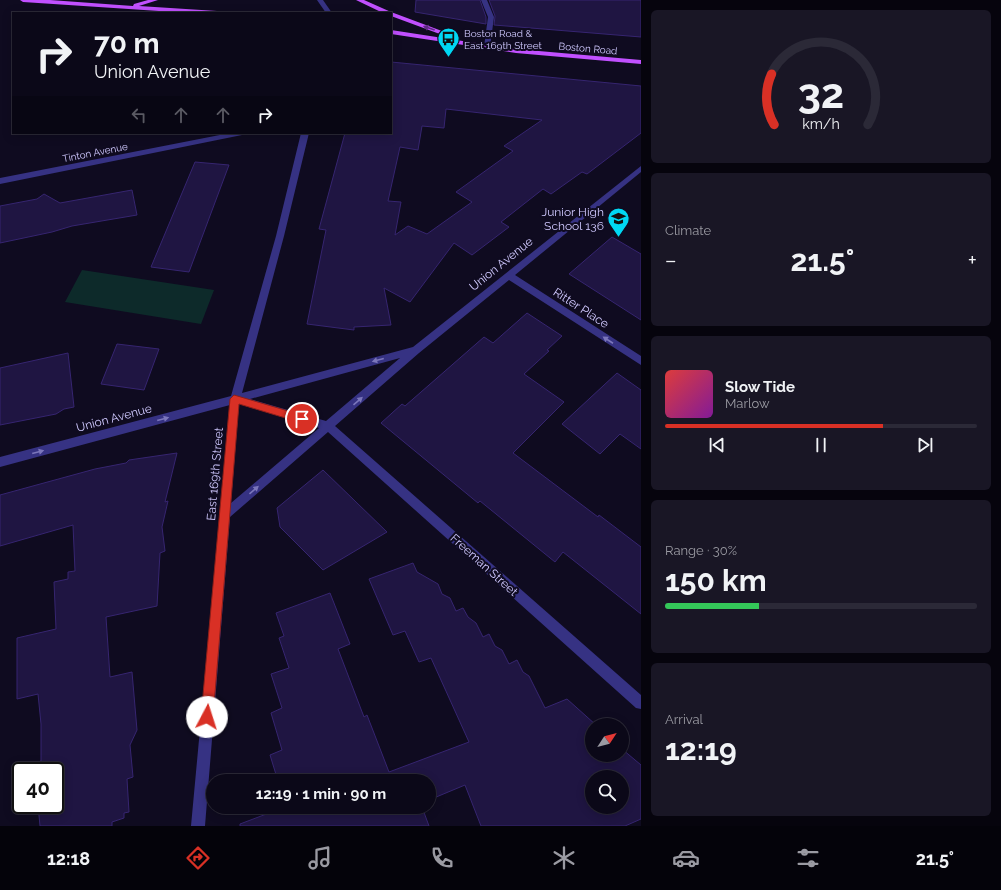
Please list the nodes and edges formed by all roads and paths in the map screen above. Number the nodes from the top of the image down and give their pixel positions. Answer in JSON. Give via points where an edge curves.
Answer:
{"nodes":[{"id":1,"x":23,"y":0,"type":"edge"},
{"id":2,"x":155,"y":0,"type":"edge"},
{"id":3,"x":320,"y":0,"type":"edge"},
{"id":4,"x":358,"y":0,"type":"edge"},
{"id":5,"x":484,"y":0,"type":"edge"},
{"id":6,"x":126,"y":7,"type":"junction"},
{"id":7,"x":202,"y":12,"type":"edge"},
{"id":8,"x":328,"y":12,"type":"edge"},
{"id":9,"x":386,"y":12,"type":"edge"},
{"id":10,"x":392,"y":14,"type":"edge"},
{"id":11,"x":392,"y":32,"type":"edge"},
{"id":12,"x":479,"y":46,"type":"junction"},
{"id":13,"x":487,"y":47,"type":"junction"},
{"id":14,"x":641,"y":62,"type":"edge"},
{"id":15,"x":237,"y":134,"type":"edge"},
{"id":16,"x":305,"y":134,"type":"edge"},
{"id":17,"x":641,"y":168,"type":"edge"},
{"id":18,"x":0,"y":181,"type":"edge"},
{"id":19,"x":508,"y":275,"type":"junction"},
{"id":20,"x":416,"y":350,"type":"junction"},
{"id":21,"x":641,"y":361,"type":"edge"},
{"id":22,"x":234,"y":399,"type":"junction"},
{"id":23,"x":328,"y":426,"type":"junction"},
{"id":24,"x":0,"y":462,"type":"edge"},
{"id":25,"x":225,"y":515,"type":"junction"},
{"id":26,"x":641,"y":703,"type":"edge"},
{"id":27,"x":198,"y":826,"type":"edge"}],
"edges":[{"from":1,"to":6,"type":"main road"},
{"from":2,"to":6,"type":"main road"},
{"from":3,"to":8,"type":"street"},
{"from":4,"to":9,"type":"main road"},
{"from":5,"to":13,"type":"street","via":[[491,17]]},
{"from":6,"to":7,"type":"main road"},
{"from":12,"to":10,"type":"main road","one_way":true},
{"from":11,"to":12,"type":"main road","name":"Boston Road"},
{"from":12,"to":13,"type":"main road","name":"Boston Road"},
{"from":13,"to":14,"type":"main road","name":"Boston Road"},
{"from":15,"to":18,"type":"street","name":"Tinton Avenue"},
{"from":16,"to":22,"type":"street","name":"East 169th Street","via":[[280,236]]},
{"from":17,"to":19,"type":"street","name":"Union Avenue"},
{"from":19,"to":20,"type":"street","name":"Union Avenue"},
{"from":21,"to":19,"type":"street","name":"Ritter Place","one_way":true},
{"from":20,"to":22,"type":"street","name":"Union Avenue","one_way":true},
{"from":23,"to":20,"type":"street","name":"Union Avenue","one_way":true},
{"from":22,"to":23,"type":"street"},
{"from":24,"to":22,"type":"street","name":"Union Avenue","one_way":true},
{"from":22,"to":25,"type":"street","name":"East 169th Street"},
{"from":25,"to":23,"type":"street","name":"Union Avenue","one_way":true},
{"from":23,"to":26,"type":"street","name":"Freeman Street"},
{"from":25,"to":27,"type":"street","name":"East 169th Street"}]}
